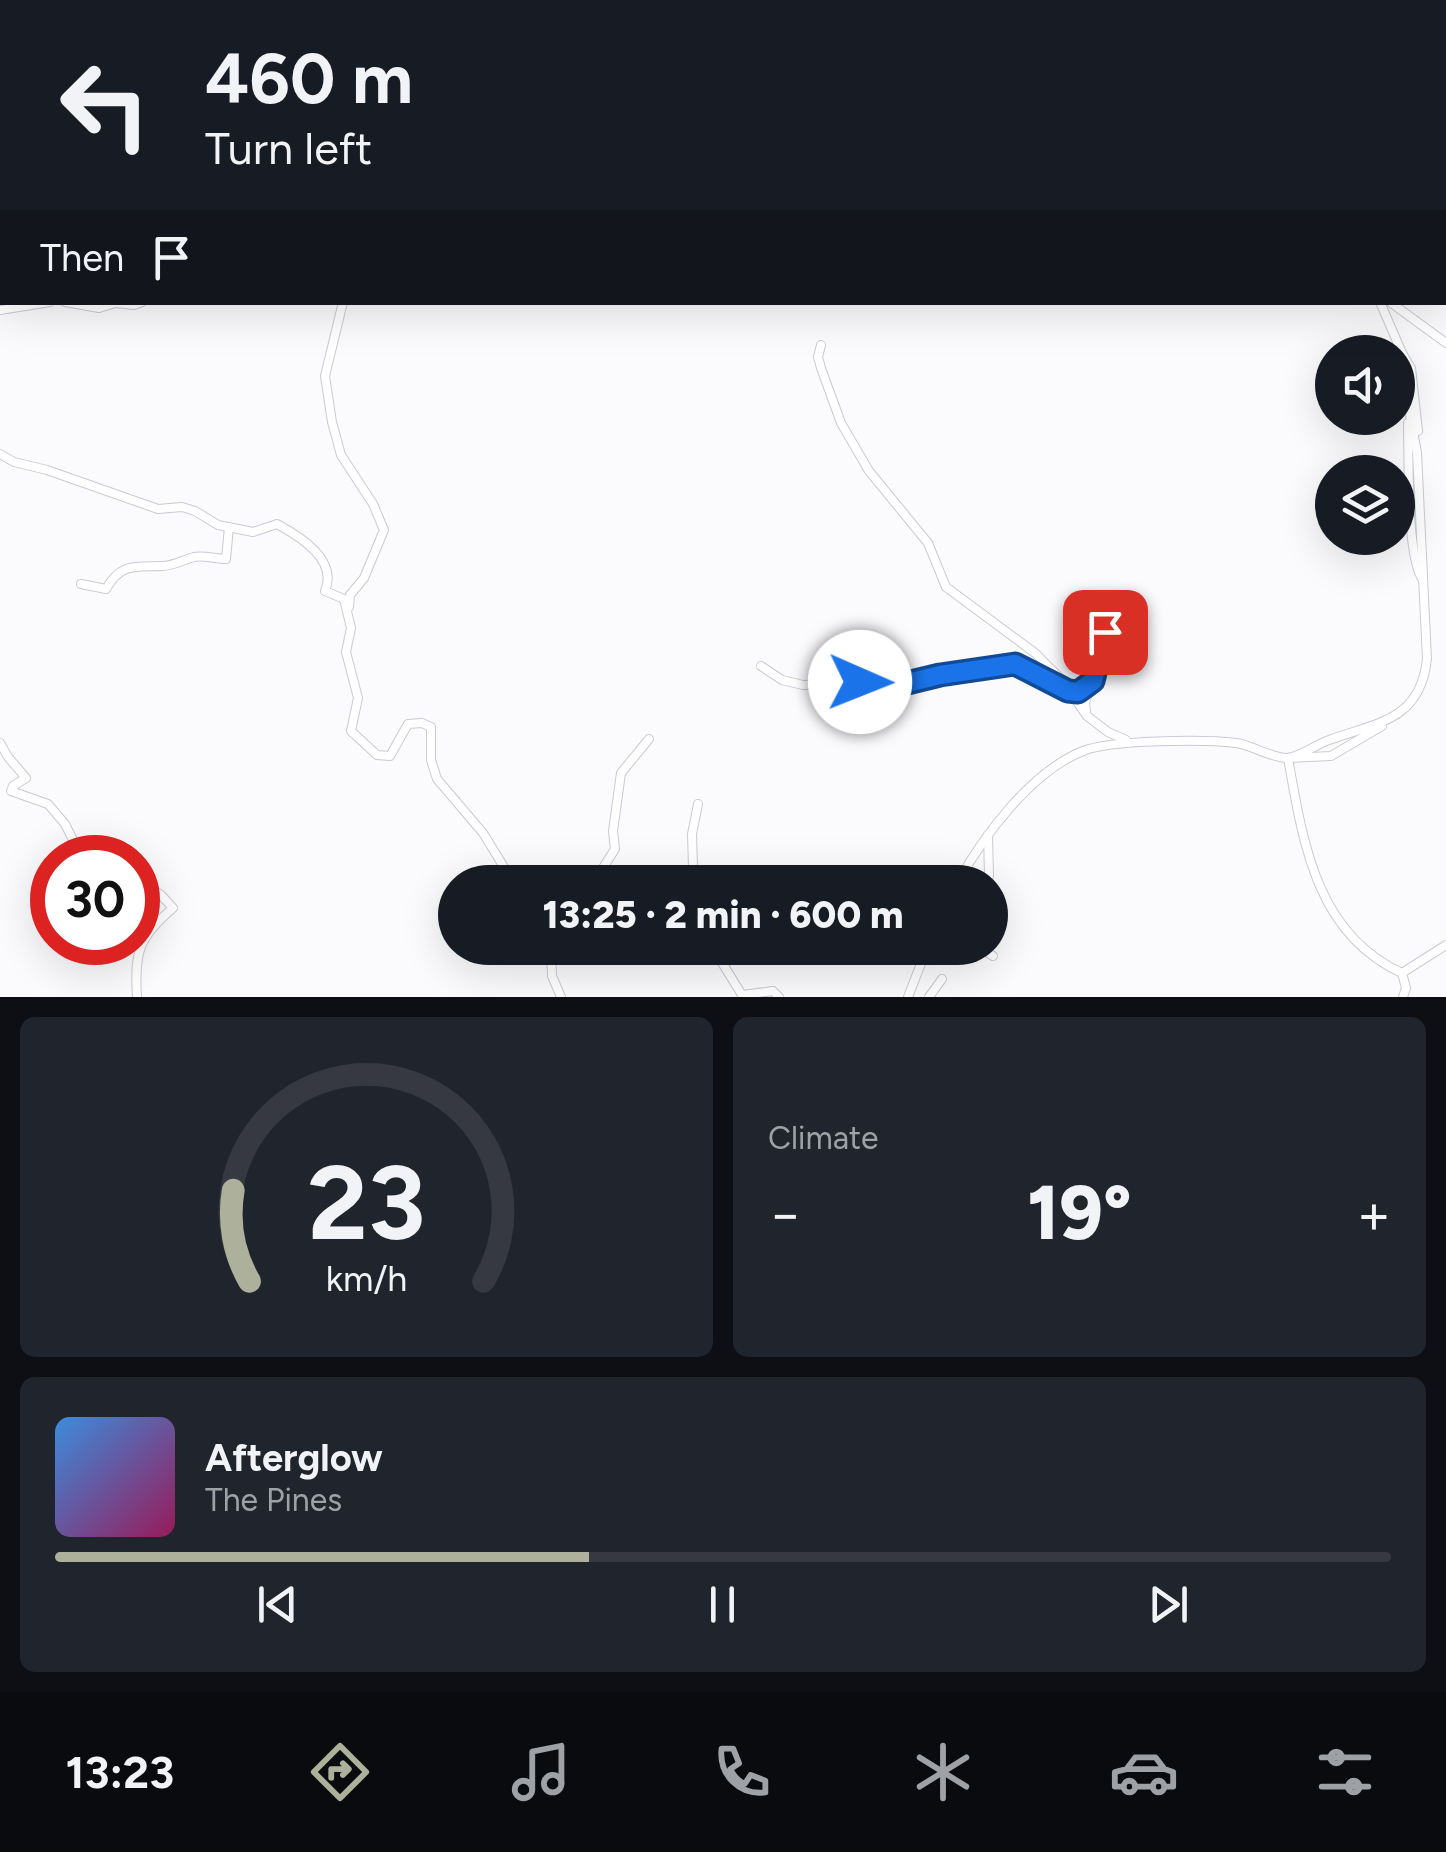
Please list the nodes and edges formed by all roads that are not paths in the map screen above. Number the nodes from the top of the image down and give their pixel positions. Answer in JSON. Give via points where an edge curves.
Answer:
{"nodes":[{"id":1,"x":31,"y":305,"type":"edge"},
{"id":2,"x":82,"y":305,"type":"edge"},
{"id":3,"x":108,"y":305,"type":"edge"},
{"id":4,"x":342,"y":305,"type":"edge"},
{"id":5,"x":1381,"y":305,"type":"edge"},
{"id":6,"x":1394,"y":305,"type":"edge"},
{"id":7,"x":0,"y":310,"type":"edge"},
{"id":8,"x":1394,"y":335,"type":"edge"},
{"id":9,"x":1446,"y":344,"type":"edge"},
{"id":10,"x":820,"y":345,"type":"dead end"},
{"id":11,"x":1415,"y":407,"type":"edge"},
{"id":12,"x":1409,"y":435,"type":"edge"},
{"id":13,"x":1413,"y":435,"type":"edge"},
{"id":14,"x":1417,"y":453,"type":"junction"},
{"id":15,"x":0,"y":454,"type":"edge"},
{"id":16,"x":14,"y":462,"type":"junction"},
{"id":17,"x":0,"y":465,"type":"edge"},
{"id":18,"x":229,"y":528,"type":"junction"},
{"id":19,"x":1423,"y":580,"type":"junction"},
{"id":20,"x":81,"y":584,"type":"dead end"},
{"id":21,"x":348,"y":612,"type":"junction"},
{"id":22,"x":1105,"y":632,"type":"dead end"},
{"id":23,"x":761,"y":666,"type":"dead end"},
{"id":24,"x":1093,"y":681,"type":"junction"},
{"id":25,"x":1068,"y":691,"type":"junction"},
{"id":26,"x":1087,"y":716,"type":"junction"},
{"id":27,"x":1396,"y":716,"type":"junction"},
{"id":28,"x":1108,"y":732,"type":"junction"},
{"id":29,"x":649,"y":739,"type":"dead end"},
{"id":30,"x":0,"y":743,"type":"edge"},
{"id":31,"x":1141,"y":743,"type":"junction"},
{"id":32,"x":1111,"y":744,"type":"junction"},
{"id":33,"x":1288,"y":758,"type":"junction"},
{"id":34,"x":4,"y":759,"type":"edge"},
{"id":35,"x":698,"y":804,"type":"dead end"},
{"id":36,"x":988,"y":834,"type":"junction"},
{"id":37,"x":70,"y":835,"type":"edge"},
{"id":38,"x":503,"y":865,"type":"edge"},
{"id":39,"x":604,"y":865,"type":"edge"},
{"id":40,"x":693,"y":865,"type":"edge"},
{"id":41,"x":969,"y":865,"type":"edge"},
{"id":42,"x":989,"y":865,"type":"edge"},
{"id":43,"x":160,"y":893,"type":"edge"},
{"id":44,"x":160,"y":919,"type":"edge"},
{"id":45,"x":1446,"y":945,"type":"edge"},
{"id":46,"x":137,"y":965,"type":"edge"},
{"id":47,"x":552,"y":965,"type":"edge"},
{"id":48,"x":723,"y":965,"type":"edge"},
{"id":49,"x":920,"y":965,"type":"edge"},
{"id":50,"x":1402,"y":973,"type":"junction"},
{"id":51,"x":942,"y":980,"type":"dead end"},
{"id":52,"x":138,"y":997,"type":"edge"},
{"id":53,"x":561,"y":997,"type":"edge"},
{"id":54,"x":779,"y":997,"type":"edge"},
{"id":55,"x":908,"y":997,"type":"edge"},
{"id":56,"x":928,"y":997,"type":"edge"},
{"id":57,"x":1403,"y":997,"type":"edge"}],
"edges":[{"from":1,"to":7,"type":"street"},
{"from":2,"to":3,"type":"street"},
{"from":4,"to":21,"type":"street","via":[[325,376],[332,422],[340,455],[384,530],[350,595]]},
{"from":5,"to":8,"type":"street"},
{"from":6,"to":9,"type":"street"},
{"from":10,"to":25,"type":"street","via":[[818,357],[841,424],[869,471],[928,543],[946,587],[1034,654]]},
{"from":11,"to":14,"type":"street"},
{"from":12,"to":19,"type":"street","via":[[1411,532]]},
{"from":13,"to":14,"type":"street"},
{"from":14,"to":19,"type":"street"},
{"from":15,"to":16,"type":"street"},
{"from":16,"to":17,"type":"street"},
{"from":16,"to":18,"type":"street","via":[[158,509],[182,507]]},
{"from":18,"to":20,"type":"street","via":[[226,559],[140,563],[112,577],[106,589]]},
{"from":18,"to":21,"type":"street","via":[[254,532],[277,524],[296,534],[317,550],[329,578],[326,591],[344,600]]},
{"from":19,"to":27,"type":"street","via":[[1424,683]]},
{"from":21,"to":38,"type":"street","via":[[346,652],[358,698],[351,731],[378,755],[390,756],[408,724],[432,727],[437,779]]},
{"from":22,"to":24,"type":"street"},
{"from":23,"to":25,"type":"street","via":[[803,684],[907,683],[1015,664]]},
{"from":24,"to":25,"type":"street"},
{"from":24,"to":26,"type":"street"},
{"from":25,"to":26,"type":"street"},
{"from":26,"to":28,"type":"street"},
{"from":27,"to":33,"type":"street"},
{"from":27,"to":33,"type":"street","via":[[1330,756]]},
{"from":28,"to":31,"type":"street"},
{"from":28,"to":32,"type":"street"},
{"from":29,"to":39,"type":"street","via":[[622,773],[614,849]]},
{"from":30,"to":34,"type":"street"},
{"from":31,"to":32,"type":"street"},
{"from":31,"to":33,"type":"street","via":[[1238,743]]},
{"from":32,"to":36,"type":"street","via":[[1052,767]]},
{"from":33,"to":50,"type":"street","via":[[1313,870],[1328,904],[1351,940]]},
{"from":34,"to":37,"type":"street","via":[[26,778],[11,791],[48,804]]},
{"from":35,"to":40,"type":"street"},
{"from":36,"to":41,"type":"street"},
{"from":36,"to":42,"type":"street"},
{"from":43,"to":44,"type":"street","via":[[173,908]]},
{"from":45,"to":50,"type":"street"},
{"from":46,"to":52,"type":"street"},
{"from":47,"to":53,"type":"street"},
{"from":48,"to":54,"type":"street","via":[[742,995],[773,991]]},
{"from":49,"to":55,"type":"street"},
{"from":50,"to":57,"type":"street"},
{"from":51,"to":56,"type":"street"}]}
